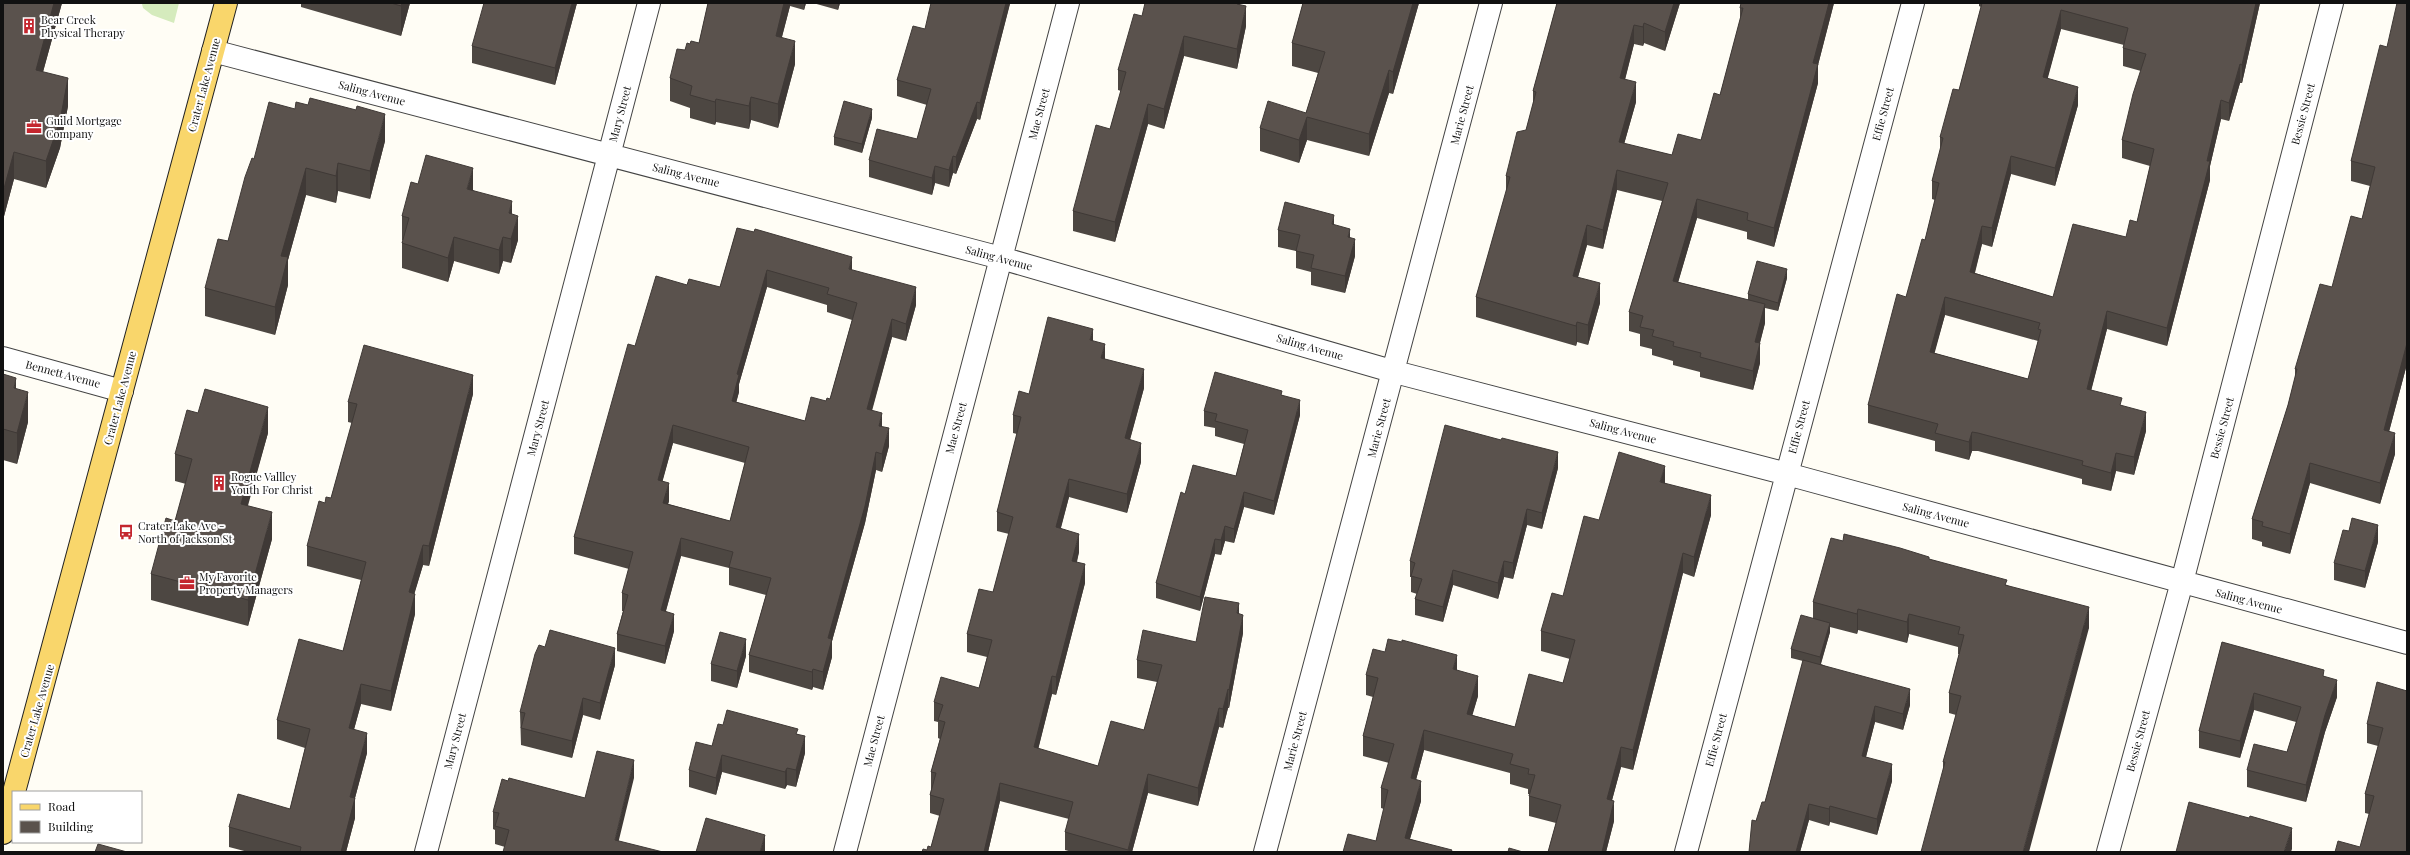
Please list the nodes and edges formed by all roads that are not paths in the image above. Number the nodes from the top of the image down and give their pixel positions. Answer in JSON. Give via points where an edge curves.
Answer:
{"nodes":[{"id":1,"x":226,"y":3,"type":"edge"},
{"id":2,"x":649,"y":3,"type":"edge"},
{"id":3,"x":1068,"y":3,"type":"edge"},
{"id":4,"x":1491,"y":3,"type":"edge"},
{"id":5,"x":1913,"y":3,"type":"edge"},
{"id":6,"x":2332,"y":3,"type":"edge"},
{"id":7,"x":213,"y":51,"type":"junction"},
{"id":8,"x":610,"y":156,"type":"junction"},
{"id":9,"x":1001,"y":258,"type":"junction"},
{"id":10,"x":3,"y":358,"type":"edge"},
{"id":11,"x":1394,"y":372,"type":"junction"},
{"id":12,"x":122,"y":391,"type":"junction"},
{"id":13,"x":1787,"y":474,"type":"junction"},
{"id":14,"x":2182,"y":582,"type":"junction"},
{"id":15,"x":2407,"y":644,"type":"edge"},
{"id":16,"x":14,"y":791,"type":"edge"},
{"id":17,"x":12,"y":800,"type":"edge"},
{"id":18,"x":3,"y":833,"type":"edge"},
{"id":19,"x":426,"y":852,"type":"edge"},
{"id":20,"x":845,"y":852,"type":"edge"},
{"id":21,"x":1265,"y":852,"type":"edge"},
{"id":22,"x":1686,"y":852,"type":"edge"},
{"id":23,"x":2108,"y":852,"type":"edge"}],
"edges":[{"from":1,"to":7,"type":"main road","name":"Crater Lake Avenue"},
{"from":2,"to":8,"type":"street","name":"Mary Street"},
{"from":3,"to":9,"type":"street","name":"Mae Street"},
{"from":4,"to":11,"type":"street","name":"Marie Street"},
{"from":5,"to":13,"type":"street","name":"Effie Street"},
{"from":6,"to":14,"type":"street","name":"Bessie Street"},
{"from":7,"to":8,"type":"street","name":"Saling Avenue"},
{"from":7,"to":12,"type":"main road","name":"Crater Lake Avenue"},
{"from":8,"to":9,"type":"street","name":"Saling Avenue"},
{"from":8,"to":19,"type":"street","name":"Mary Street"},
{"from":9,"to":11,"type":"street","name":"Saling Avenue"},
{"from":9,"to":20,"type":"street","name":"Mae Street"},
{"from":10,"to":12,"type":"street","name":"Bennett Avenue"},
{"from":11,"to":13,"type":"street","name":"Saling Avenue"},
{"from":11,"to":21,"type":"street","name":"Marie Street"},
{"from":12,"to":16,"type":"main road","name":"Crater Lake Avenue"},
{"from":13,"to":14,"type":"street","name":"Saling Avenue"},
{"from":13,"to":22,"type":"street","name":"Effie Street"},
{"from":14,"to":15,"type":"street","name":"Saling Avenue"},
{"from":14,"to":23,"type":"street","name":"Bessie Street"},
{"from":17,"to":18,"type":"main road"}]}
